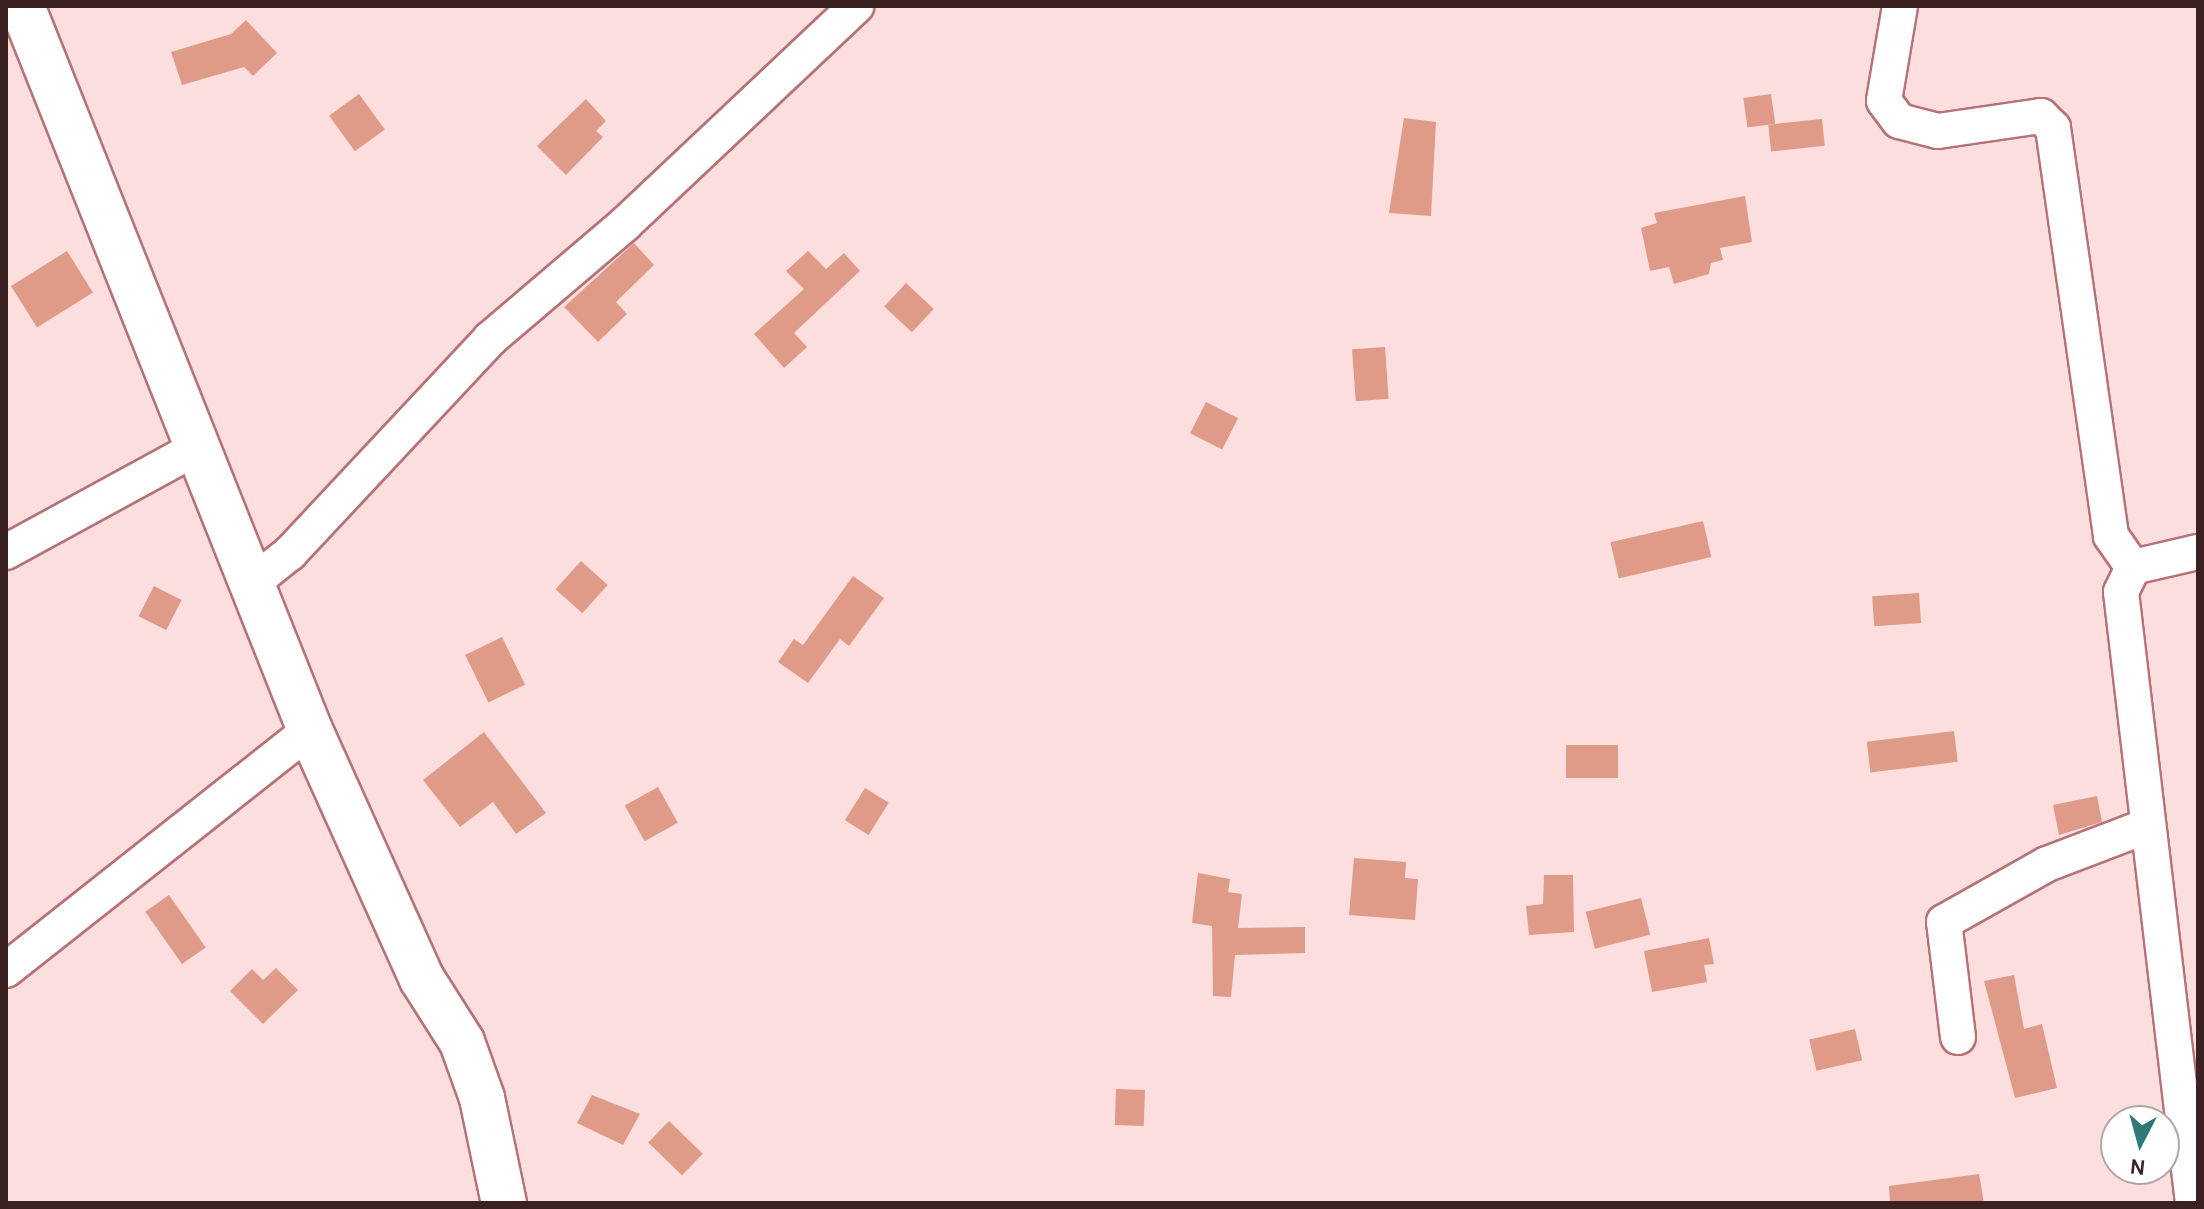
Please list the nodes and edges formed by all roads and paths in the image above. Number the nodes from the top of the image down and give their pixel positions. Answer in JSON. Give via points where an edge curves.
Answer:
{"nodes":[{"id":1,"x":22,"y":6,"type":"edge"},
{"id":2,"x":856,"y":6,"type":"edge"},
{"id":3,"x":1900,"y":6,"type":"edge"},
{"id":4,"x":195,"y":449,"type":"junction"},
{"id":5,"x":6,"y":552,"type":"edge"},
{"id":6,"x":2198,"y":552,"type":"edge"},
{"id":7,"x":2133,"y":567,"type":"junction"},
{"id":8,"x":251,"y":584,"type":"junction"},
{"id":9,"x":310,"y":730,"type":"junction"},
{"id":10,"x":2147,"y":826,"type":"junction"},
{"id":11,"x":6,"y":970,"type":"edge"},
{"id":12,"x":1958,"y":1037,"type":"dead end"},
{"id":13,"x":504,"y":1203,"type":"edge"},
{"id":14,"x":2193,"y":1203,"type":"edge"}],
"edges":[{"from":1,"to":4,"type":"street"},
{"from":2,"to":8,"type":"street","via":[[702,154],[490,339],[290,553]]},
{"from":3,"to":7,"type":"street","via":[[1884,101],[1899,121],[1938,131],[2041,116],[2053,128],[2111,536]]},
{"from":4,"to":5,"type":"street"},
{"from":4,"to":8,"type":"street"},
{"from":6,"to":7,"type":"street"},
{"from":7,"to":10,"type":"street","via":[[2121,592]]},
{"from":8,"to":9,"type":"street"},
{"from":9,"to":11,"type":"street"},
{"from":9,"to":13,"type":"street","via":[[422,979],[462,1042],[482,1098]]},
{"from":10,"to":12,"type":"street","via":[[2047,864],[1944,922]]},
{"from":10,"to":14,"type":"street"}]}
